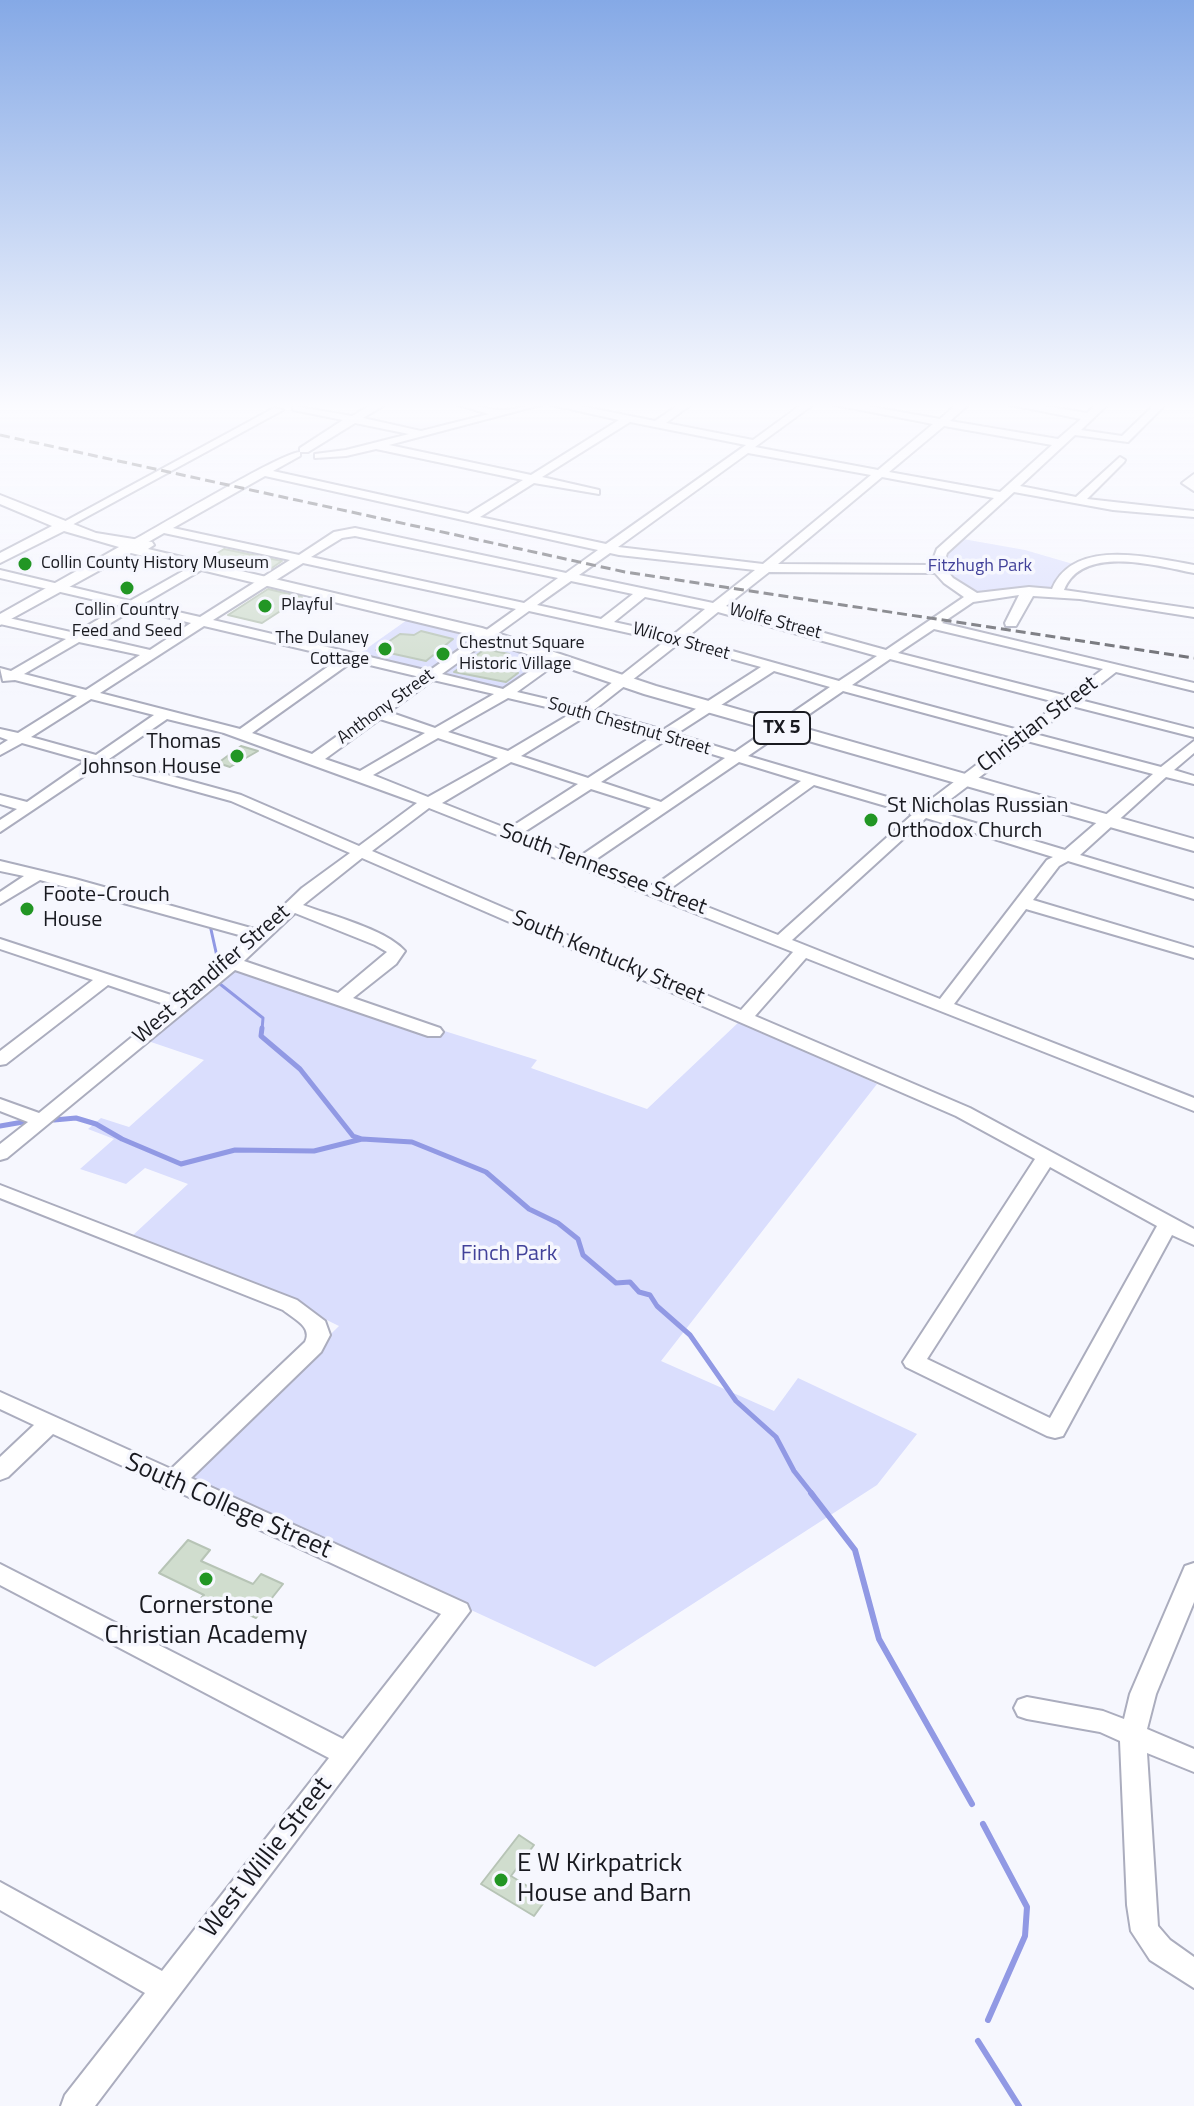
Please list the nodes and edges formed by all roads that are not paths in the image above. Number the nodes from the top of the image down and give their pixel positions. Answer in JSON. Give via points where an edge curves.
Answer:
{"nodes":[{"id":1,"x":105,"y":502,"type":"edge"},
{"id":2,"x":209,"y":502,"type":"edge"},
{"id":3,"x":399,"y":502,"type":"edge"},
{"id":4,"x":495,"y":502,"type":"edge"},
{"id":5,"x":672,"y":502,"type":"edge"},
{"id":6,"x":846,"y":502,"type":"edge"},
{"id":7,"x":995,"y":502,"type":"edge"},
{"id":8,"x":1091,"y":502,"type":"edge"},
{"id":9,"x":5,"y":504,"type":"edge"},
{"id":10,"x":1194,"y":514,"type":"edge"},
{"id":11,"x":470,"y":518,"type":"junction"},
{"id":12,"x":66,"y":524,"type":"junction"},
{"id":13,"x":162,"y":529,"type":"junction"},
{"id":14,"x":132,"y":546,"type":"junction"},
{"id":15,"x":608,"y":549,"type":"junction"},
{"id":16,"x":0,"y":559,"type":"edge"},
{"id":17,"x":301,"y":559,"type":"junction"},
{"id":18,"x":199,"y":566,"type":"junction"},
{"id":19,"x":766,"y":568,"type":"junction"},
{"id":20,"x":938,"y":569,"type":"junction"},
{"id":21,"x":1194,"y":569,"type":"edge"},
{"id":22,"x":0,"y":574,"type":"edge"},
{"id":23,"x":570,"y":576,"type":"junction"},
{"id":24,"x":269,"y":579,"type":"junction"},
{"id":25,"x":57,"y":587,"type":"junction"},
{"id":26,"x":645,"y":591,"type":"junction"},
{"id":27,"x":1029,"y":591,"type":"junction"},
{"id":28,"x":1056,"y":594,"type":"junction"},
{"id":29,"x":974,"y":597,"type":"junction"},
{"id":30,"x":131,"y":604,"type":"junction"},
{"id":31,"x":527,"y":607,"type":"junction"},
{"id":32,"x":716,"y":607,"type":"junction"},
{"id":33,"x":1194,"y":613,"type":"edge"},
{"id":34,"x":0,"y":620,"type":"edge"},
{"id":35,"x":204,"y":621,"type":"junction"},
{"id":36,"x":604,"y":623,"type":"junction"},
{"id":37,"x":1011,"y":623,"type":"dead end"},
{"id":38,"x":930,"y":624,"type":"junction"},
{"id":39,"x":488,"y":635,"type":"junction"},
{"id":40,"x":77,"y":637,"type":"junction"},
{"id":41,"x":676,"y":639,"type":"junction"},
{"id":42,"x":152,"y":654,"type":"junction"},
{"id":43,"x":886,"y":654,"type":"junction"},
{"id":44,"x":351,"y":656,"type":"junction"},
{"id":45,"x":555,"y":658,"type":"junction"},
{"id":46,"x":771,"y":667,"type":"junction"},
{"id":47,"x":1114,"y":667,"type":"junction"},
{"id":48,"x":6,"y":674,"type":"edge"},
{"id":49,"x":431,"y":675,"type":"junction"},
{"id":50,"x":622,"y":681,"type":"junction"},
{"id":51,"x":0,"y":683,"type":"edge"},
{"id":52,"x":839,"y":686,"type":"junction"},
{"id":53,"x":1194,"y":687,"type":"edge"},
{"id":54,"x":506,"y":693,"type":"junction"},
{"id":55,"x":91,"y":694,"type":"junction"},
{"id":56,"x":1067,"y":700,"type":"junction"},
{"id":57,"x":709,"y":707,"type":"junction"},
{"id":58,"x":583,"y":712,"type":"junction"},
{"id":59,"x":377,"y":713,"type":"junction"},
{"id":60,"x":165,"y":714,"type":"junction"},
{"id":61,"x":780,"y":727,"type":"junction"},
{"id":62,"x":440,"y":732,"type":"junction"},
{"id":63,"x":0,"y":733,"type":"edge"},
{"id":64,"x":1194,"y":733,"type":"edge"},
{"id":65,"x":242,"y":734,"type":"junction"},
{"id":66,"x":1023,"y":736,"type":"junction"},
{"id":67,"x":662,"y":737,"type":"junction"},
{"id":68,"x":20,"y":738,"type":"junction"},
{"id":69,"x":1194,"y":745,"type":"edge"},
{"id":70,"x":0,"y":751,"type":"edge"},
{"id":71,"x":511,"y":755,"type":"junction"},
{"id":72,"x":735,"y":758,"type":"junction"},
{"id":73,"x":98,"y":759,"type":"junction"},
{"id":74,"x":315,"y":759,"type":"junction"},
{"id":75,"x":1163,"y":772,"type":"junction"},
{"id":76,"x":361,"y":776,"type":"junction"},
{"id":77,"x":811,"y":780,"type":"junction"},
{"id":78,"x":966,"y":780,"type":"junction"},
{"id":79,"x":1194,"y":780,"type":"edge"},
{"id":80,"x":592,"y":783,"type":"junction"},
{"id":81,"x":0,"y":799,"type":"edge"},
{"id":82,"x":428,"y":802,"type":"junction"},
{"id":83,"x":28,"y":807,"type":"junction"},
{"id":84,"x":662,"y":807,"type":"junction"},
{"id":85,"x":922,"y":814,"type":"junction"},
{"id":86,"x":1110,"y":821,"type":"junction"},
{"id":87,"x":0,"y":827,"type":"edge"},
{"id":88,"x":510,"y":834,"type":"junction"},
{"id":89,"x":1194,"y":845,"type":"edge"},
{"id":90,"x":361,"y":852,"type":"junction"},
{"id":91,"x":1066,"y":856,"type":"junction"},
{"id":92,"x":583,"y":861,"type":"junction"},
{"id":93,"x":0,"y":866,"type":"edge"},
{"id":94,"x":35,"y":876,"type":"junction"},
{"id":95,"x":657,"y":891,"type":"junction"},
{"id":96,"x":1194,"y":894,"type":"edge"},
{"id":97,"x":0,"y":899,"type":"edge"},
{"id":98,"x":1024,"y":903,"type":"junction"},
{"id":99,"x":292,"y":906,"type":"junction"},
{"id":100,"x":261,"y":936,"type":"junction"},
{"id":101,"x":782,"y":940,"type":"junction"},
{"id":102,"x":0,"y":944,"type":"edge"},
{"id":103,"x":805,"y":949,"type":"junction"},
{"id":104,"x":1194,"y":953,"type":"edge"},
{"id":105,"x":233,"y":963,"type":"junction"},
{"id":106,"x":106,"y":979,"type":"junction"},
{"id":107,"x":341,"y":999,"type":"junction"},
{"id":108,"x":182,"y":1004,"type":"junction"},
{"id":109,"x":944,"y":1005,"type":"junction"},
{"id":110,"x":744,"y":1017,"type":"junction"},
{"id":111,"x":434,"y":1032,"type":"dead end"},
{"id":112,"x":0,"y":1060,"type":"edge"},
{"id":113,"x":0,"y":1105,"type":"edge"},
{"id":114,"x":1194,"y":1105,"type":"edge"},
{"id":115,"x":41,"y":1120,"type":"junction"},
{"id":116,"x":0,"y":1154,"type":"edge"},
{"id":117,"x":1046,"y":1158,"type":"junction"},
{"id":118,"x":0,"y":1191,"type":"edge"},
{"id":119,"x":1168,"y":1224,"type":"junction"},
{"id":120,"x":1194,"y":1238,"type":"edge"},
{"id":121,"x":0,"y":1400,"type":"edge"},
{"id":122,"x":49,"y":1424,"type":"junction"},
{"id":123,"x":0,"y":1471,"type":"edge"},
{"id":124,"x":172,"y":1482,"type":"junction"},
{"id":125,"x":0,"y":1574,"type":"edge"},
{"id":126,"x":1192,"y":1586,"type":"edge"},
{"id":127,"x":458,"y":1611,"type":"joint"},
{"id":128,"x":1027,"y":1708,"type":"dead end"},
{"id":129,"x":1133,"y":1734,"type":"junction"},
{"id":130,"x":347,"y":1754,"type":"junction"},
{"id":131,"x":1194,"y":1761,"type":"edge"},
{"id":132,"x":0,"y":1895,"type":"edge"},
{"id":133,"x":1194,"y":1974,"type":"edge"},
{"id":134,"x":166,"y":1989,"type":"junction"},
{"id":135,"x":76,"y":2106,"type":"edge"}],
"edges":[{"from":1,"to":12,"type":"street"},
{"from":2,"to":13,"type":"street"},
{"from":3,"to":11,"type":"street"},
{"from":4,"to":11,"type":"street"},
{"from":5,"to":15,"type":"street","name":"Anthony Street"},
{"from":6,"to":19,"type":"street","name":"West Standifer Street"},
{"from":7,"to":20,"type":"street","via":[[943,549]]},
{"from":8,"to":10,"type":"street"},
{"from":9,"to":12,"type":"main road","number":"TX 5"},
{"from":11,"to":15,"type":"street"},
{"from":12,"to":14,"type":"main road","number":"TX 5"},
{"from":12,"to":16,"type":"main road"},
{"from":13,"to":14,"type":"street"},
{"from":13,"to":17,"type":"street","name":"Wilcox Street"},
{"from":14,"to":18,"type":"main road","number":"TX 5"},
{"from":14,"to":24,"type":"main road","number":"TX 5","via":[[148,545]]},
{"from":14,"to":25,"type":"main road"},
{"from":15,"to":19,"type":"street"},
{"from":15,"to":23,"type":"street","name":"Anthony Street"},
{"from":17,"to":23,"type":"street","name":"Wolfe Street","via":[[351,532]]},
{"from":17,"to":24,"type":"street"},
{"from":17,"to":31,"type":"street","name":"Wilcox Street"},
{"from":18,"to":24,"type":"main road","number":"TX 5"},
{"from":18,"to":30,"type":"street"},
{"from":19,"to":20,"type":"street"},
{"from":19,"to":32,"type":"street","name":"West Standifer Street"},
{"from":20,"to":29,"type":"street"},
{"from":21,"to":28,"type":"street","via":[[1096,561],[1070,571]]},
{"from":22,"to":25,"type":"street","name":"South Chestnut Street"},
{"from":23,"to":26,"type":"street","name":"Wolfe Street"},
{"from":23,"to":31,"type":"street","name":"Anthony Street"},
{"from":24,"to":35,"type":"street"},
{"from":24,"to":39,"type":"main road","number":"TX 5"},
{"from":25,"to":30,"type":"street","name":"South Chestnut Street"},
{"from":25,"to":34,"type":"main road"},
{"from":26,"to":32,"type":"street","name":"Wolfe Street"},
{"from":26,"to":36,"type":"street"},
{"from":27,"to":28,"type":"street"},
{"from":27,"to":29,"type":"street"},
{"from":27,"to":37,"type":"street"},
{"from":28,"to":33,"type":"street"},
{"from":29,"to":38,"type":"street"},
{"from":30,"to":35,"type":"street","name":"South Chestnut Street"},
{"from":30,"to":40,"type":"street"},
{"from":31,"to":36,"type":"street","name":"Wilcox Street"},
{"from":31,"to":39,"type":"street","name":"Anthony Street"},
{"from":32,"to":41,"type":"street","name":"West Standifer Street"},
{"from":32,"to":43,"type":"street","name":"Wolfe Street"},
{"from":34,"to":40,"type":"street"},
{"from":35,"to":42,"type":"street"},
{"from":35,"to":44,"type":"street","name":"South Chestnut Street"},
{"from":36,"to":41,"type":"street","name":"Wilcox Street"},
{"from":38,"to":43,"type":"street"},
{"from":38,"to":47,"type":"street"},
{"from":39,"to":45,"type":"main road","number":"TX 5"},
{"from":39,"to":49,"type":"street","name":"Anthony Street"},
{"from":40,"to":42,"type":"street"},
{"from":40,"to":48,"type":"street"},
{"from":41,"to":46,"type":"street","name":"Wilcox Street"},
{"from":41,"to":50,"type":"street","name":"West Standifer Street"},
{"from":42,"to":55,"type":"street"},
{"from":43,"to":52,"type":"street"},
{"from":43,"to":56,"type":"street","name":"Wolfe Street"},
{"from":44,"to":49,"type":"street","name":"South Chestnut Street"},
{"from":44,"to":65,"type":"street"},
{"from":45,"to":50,"type":"main road","number":"TX 5"},
{"from":45,"to":54,"type":"street"},
{"from":46,"to":52,"type":"street","name":"Wilcox Street"},
{"from":46,"to":57,"type":"street"},
{"from":47,"to":53,"type":"street"},
{"from":47,"to":56,"type":"street","name":"Christian Street"},
{"from":48,"to":51,"type":"street"},
{"from":48,"to":55,"type":"street","name":"South Tennessee Street"},
{"from":49,"to":54,"type":"street","name":"South Chestnut Street"},
{"from":49,"to":59,"type":"street","name":"Anthony Street"},
{"from":50,"to":57,"type":"main road","number":"TX 5"},
{"from":50,"to":58,"type":"street","name":"West Standifer Street"},
{"from":52,"to":61,"type":"street"},
{"from":52,"to":66,"type":"street","name":"Wilcox Street"},
{"from":54,"to":58,"type":"street","name":"South Chestnut Street"},
{"from":54,"to":62,"type":"street"},
{"from":55,"to":60,"type":"street","name":"South Tennessee Street"},
{"from":55,"to":68,"type":"street"},
{"from":56,"to":64,"type":"street","name":"Wolfe Street"},
{"from":56,"to":66,"type":"street","name":"Christian Street"},
{"from":57,"to":61,"type":"main road","number":"TX 5"},
{"from":57,"to":67,"type":"street"},
{"from":58,"to":67,"type":"street","name":"South Chestnut Street"},
{"from":58,"to":71,"type":"street","name":"West Standifer Street"},
{"from":59,"to":62,"type":"street"},
{"from":59,"to":74,"type":"street","name":"Anthony Street"},
{"from":60,"to":65,"type":"street","name":"South Tennessee Street"},
{"from":60,"to":73,"type":"street"},
{"from":61,"to":72,"type":"street"},
{"from":61,"to":78,"type":"main road","number":"TX 5"},
{"from":62,"to":71,"type":"street"},
{"from":62,"to":76,"type":"street"},
{"from":63,"to":68,"type":"street","name":"South Kentucky Street"},
{"from":65,"to":74,"type":"street","name":"South Tennessee Street"},
{"from":66,"to":75,"type":"street","name":"Wilcox Street"},
{"from":66,"to":78,"type":"street","name":"Christian Street"},
{"from":67,"to":72,"type":"street","name":"South Chestnut Street"},
{"from":67,"to":80,"type":"street"},
{"from":68,"to":70,"type":"street"},
{"from":68,"to":73,"type":"street","name":"South Kentucky Street"},
{"from":69,"to":75,"type":"street"},
{"from":71,"to":80,"type":"street"},
{"from":71,"to":82,"type":"street","name":"West Standifer Street"},
{"from":72,"to":77,"type":"street","name":"South Chestnut Street"},
{"from":72,"to":84,"type":"street"},
{"from":73,"to":83,"type":"street"},
{"from":73,"to":90,"type":"street","name":"South Kentucky Street","via":[[236,798]]},
{"from":74,"to":76,"type":"street","name":"South Tennessee Street"},
{"from":75,"to":79,"type":"street","name":"Wilcox Street"},
{"from":75,"to":86,"type":"street"},
{"from":76,"to":82,"type":"street","name":"South Tennessee Street"},
{"from":77,"to":85,"type":"street","name":"South Chestnut Street"},
{"from":77,"to":95,"type":"street"},
{"from":78,"to":85,"type":"street","name":"Christian Street"},
{"from":78,"to":86,"type":"main road","number":"TX 5"},
{"from":80,"to":84,"type":"street"},
{"from":80,"to":88,"type":"street"},
{"from":81,"to":83,"type":"street"},
{"from":82,"to":88,"type":"street","name":"South Tennessee Street"},
{"from":82,"to":90,"type":"street","name":"West Standifer Street"},
{"from":83,"to":87,"type":"street"},
{"from":84,"to":92,"type":"street"},
{"from":85,"to":91,"type":"street","name":"South Chestnut Street"},
{"from":85,"to":101,"type":"street","name":"Christian Street"},
{"from":86,"to":89,"type":"main road","number":"TX 5"},
{"from":86,"to":91,"type":"street"},
{"from":88,"to":92,"type":"street","name":"South Tennessee Street"},
{"from":90,"to":99,"type":"street","name":"West Standifer Street"},
{"from":90,"to":110,"type":"street","name":"South Kentucky Street"},
{"from":91,"to":96,"type":"street","name":"South Chestnut Street"},
{"from":91,"to":98,"type":"street","via":[[1053,863]]},
{"from":92,"to":95,"type":"street","name":"South Tennessee Street"},
{"from":93,"to":94,"type":"street"},
{"from":94,"to":97,"type":"street"},
{"from":94,"to":100,"type":"street"},
{"from":95,"to":101,"type":"street","name":"South Tennessee Street"},
{"from":98,"to":104,"type":"street"},
{"from":98,"to":109,"type":"street"},
{"from":99,"to":100,"type":"street","name":"West Standifer Street"},
{"from":99,"to":107,"type":"street","via":[[397,951]]},
{"from":100,"to":105,"type":"street","name":"West Standifer Street"},
{"from":101,"to":103,"type":"street","name":"South Tennessee Street"},
{"from":102,"to":106,"type":"street"},
{"from":103,"to":109,"type":"street","name":"South Tennessee Street"},
{"from":103,"to":110,"type":"street"},
{"from":105,"to":107,"type":"street"},
{"from":105,"to":108,"type":"street","name":"West Standifer Street"},
{"from":106,"to":108,"type":"street"},
{"from":106,"to":112,"type":"street"},
{"from":107,"to":111,"type":"street"},
{"from":108,"to":115,"type":"street","name":"West Standifer Street"},
{"from":109,"to":114,"type":"street","name":"South Tennessee Street"},
{"from":110,"to":117,"type":"street","name":"South Kentucky Street","via":[[963,1112]]},
{"from":113,"to":115,"type":"street"},
{"from":115,"to":116,"type":"street","name":"West Standifer Street"},
{"from":117,"to":119,"type":"street","name":"South Kentucky Street"},
{"from":117,"to":119,"type":"street","via":[[914,1362],[1055,1430]]},
{"from":118,"to":124,"type":"street","via":[[290,1305],[314,1323],[319,1335],[313,1347]]},
{"from":119,"to":120,"type":"street","name":"South Kentucky Street"},
{"from":121,"to":122,"type":"street","name":"South College Street"},
{"from":122,"to":123,"type":"street"},
{"from":122,"to":124,"type":"street","name":"South College Street"},
{"from":124,"to":127,"type":"street","name":"South College Street"},
{"from":125,"to":130,"type":"street"},
{"from":126,"to":129,"type":"street","via":[[1143,1694]]},
{"from":127,"to":130,"type":"street","name":"West Willie Street"},
{"from":128,"to":129,"type":"street","via":[[1103,1722]]},
{"from":129,"to":131,"type":"street"},
{"from":129,"to":133,"type":"street","via":[[1145,1931],[1160,1950]]},
{"from":130,"to":134,"type":"street","name":"West Willie Street"},
{"from":132,"to":134,"type":"street"},
{"from":134,"to":135,"type":"street","name":"West Willie Street"}]}
